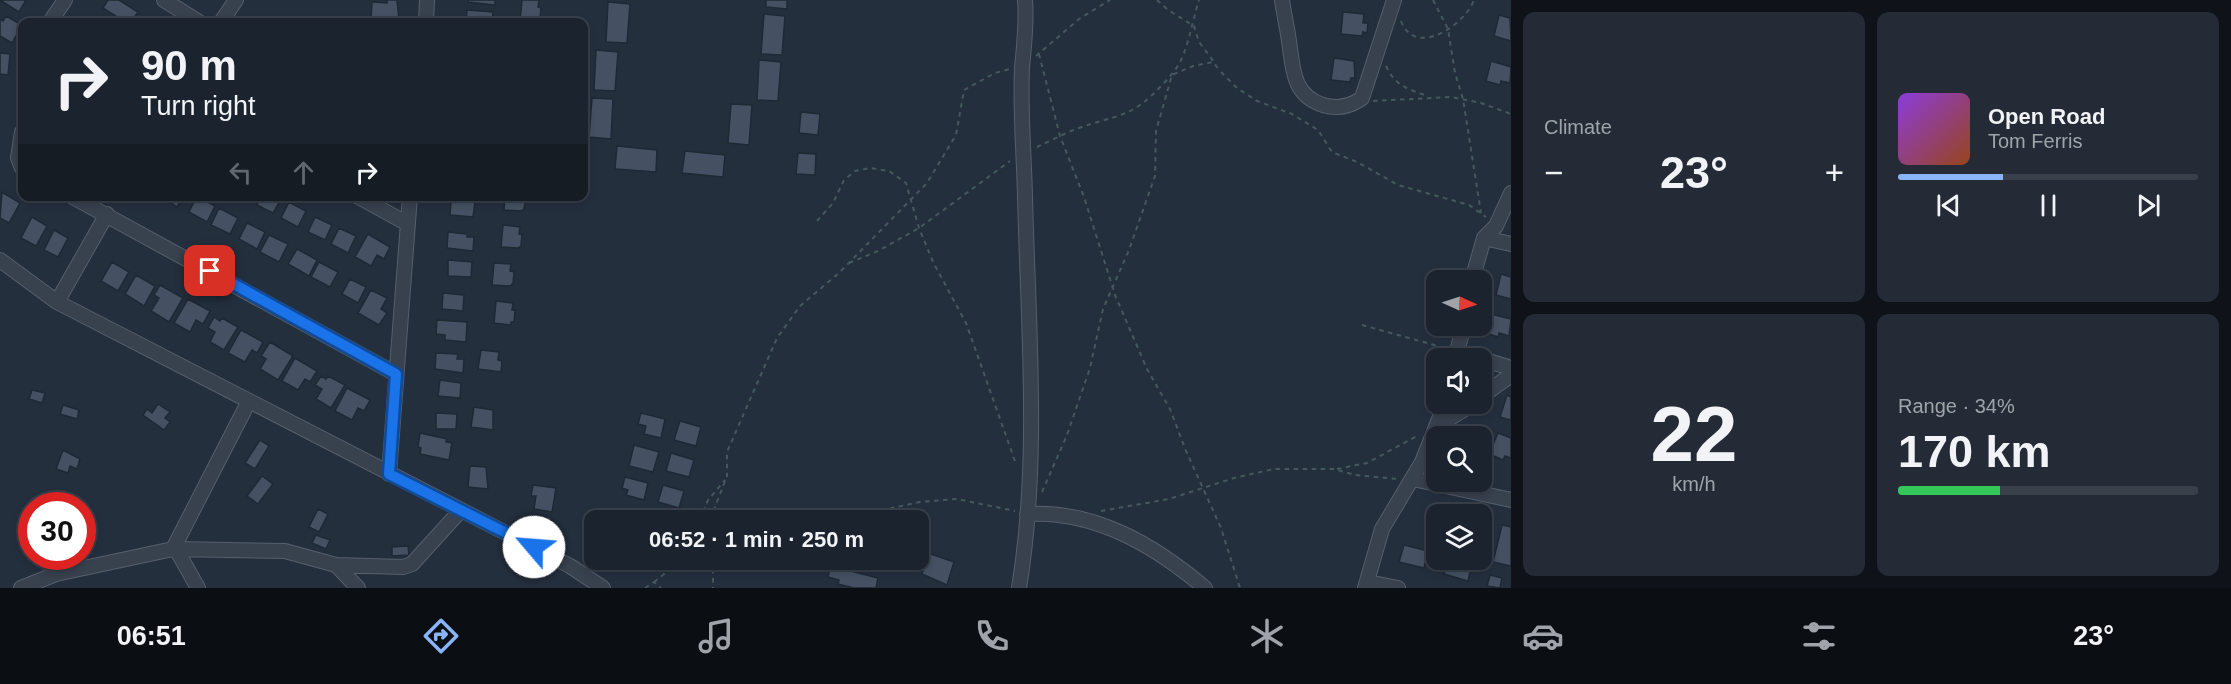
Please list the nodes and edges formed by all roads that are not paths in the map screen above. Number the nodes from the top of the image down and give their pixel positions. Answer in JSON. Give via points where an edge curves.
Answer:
{"nodes":[{"id":1,"x":65,"y":0,"type":"edge"},
{"id":2,"x":164,"y":0,"type":"edge"},
{"id":3,"x":236,"y":0,"type":"edge"},
{"id":4,"x":428,"y":0,"type":"edge"},
{"id":5,"x":1025,"y":0,"type":"edge"},
{"id":6,"x":1282,"y":0,"type":"edge"},
{"id":7,"x":1394,"y":1,"type":"edge"},
{"id":8,"x":53,"y":18,"type":"edge"},
{"id":9,"x":193,"y":18,"type":"edge"},
{"id":10,"x":224,"y":18,"type":"edge"},
{"id":11,"x":426,"y":18,"type":"edge"},
{"id":12,"x":1511,"y":193,"type":"edge"},
{"id":13,"x":81,"y":201,"type":"edge"},
{"id":14,"x":366,"y":201,"type":"edge"},
{"id":15,"x":410,"y":201,"type":"edge"},
{"id":16,"x":107,"y":214,"type":"junction"},
{"id":17,"x":408,"y":224,"type":"junction"},
{"id":18,"x":1484,"y":238,"type":"junction"},
{"id":19,"x":1511,"y":244,"type":"edge"},
{"id":20,"x":0,"y":260,"type":"edge"},
{"id":21,"x":1475,"y":270,"type":"edge"},
{"id":22,"x":57,"y":302,"type":"junction"},
{"id":23,"x":1492,"y":362,"type":"edge"},
{"id":24,"x":1511,"y":368,"type":"edge"},
{"id":25,"x":396,"y":374,"type":"junction"},
{"id":26,"x":1511,"y":375,"type":"edge"},
{"id":27,"x":1492,"y":389,"type":"edge"},
{"id":28,"x":249,"y":401,"type":"junction"},
{"id":29,"x":1441,"y":414,"type":"edge"},
{"id":30,"x":1456,"y":414,"type":"edge"},
{"id":31,"x":1436,"y":426,"type":"joint"},
{"id":32,"x":1426,"y":449,"type":"edge"},
{"id":33,"x":389,"y":474,"type":"junction"},
{"id":34,"x":1413,"y":479,"type":"junction"},
{"id":35,"x":1511,"y":500,"type":"edge"},
{"id":36,"x":461,"y":510,"type":"junction"},
{"id":37,"x":1027,"y":514,"type":"junction"},
{"id":38,"x":175,"y":549,"type":"junction"},
{"id":39,"x":336,"y":565,"type":"junction"},
{"id":40,"x":1366,"y":585,"type":"edge"},
{"id":41,"x":21,"y":588,"type":"edge"},
{"id":42,"x":198,"y":588,"type":"edge"},
{"id":43,"x":358,"y":588,"type":"edge"},
{"id":44,"x":603,"y":588,"type":"edge"},
{"id":45,"x":1019,"y":588,"type":"edge"},
{"id":46,"x":1205,"y":588,"type":"edge"},
{"id":47,"x":1398,"y":588,"type":"edge"}],
"edges":[{"from":1,"to":8,"type":"street"},
{"from":2,"to":9,"type":"street"},
{"from":3,"to":10,"type":"street"},
{"from":4,"to":11,"type":"street"},
{"from":5,"to":37,"type":"street"},
{"from":6,"to":7,"type":"street","via":[[1291,64],[1301,93],[1329,107],[1353,105],[1362,98]]},
{"from":12,"to":18,"type":"street","via":[[1496,226]]},
{"from":13,"to":16,"type":"street"},
{"from":14,"to":17,"type":"street"},
{"from":15,"to":17,"type":"street"},
{"from":16,"to":22,"type":"street"},
{"from":16,"to":25,"type":"street"},
{"from":17,"to":25,"type":"street"},
{"from":18,"to":19,"type":"street"},
{"from":18,"to":21,"type":"street"},
{"from":20,"to":22,"type":"street"},
{"from":22,"to":28,"type":"street"},
{"from":23,"to":24,"type":"street"},
{"from":25,"to":33,"type":"street"},
{"from":26,"to":27,"type":"street"},
{"from":28,"to":33,"type":"street"},
{"from":28,"to":38,"type":"street"},
{"from":29,"to":31,"type":"street"},
{"from":30,"to":31,"type":"street"},
{"from":32,"to":34,"type":"street"},
{"from":33,"to":36,"type":"street"},
{"from":34,"to":35,"type":"street"},
{"from":34,"to":40,"type":"street","via":[[1382,529]]},
{"from":36,"to":39,"type":"street","via":[[412,564]]},
{"from":36,"to":44,"type":"street","via":[[570,566]]},
{"from":37,"to":45,"type":"street"},
{"from":37,"to":46,"type":"street","via":[[1078,516],[1111,528]]},
{"from":38,"to":39,"type":"street","via":[[285,551]]},
{"from":38,"to":41,"type":"street","via":[[56,574]]},
{"from":38,"to":42,"type":"street"},
{"from":39,"to":43,"type":"street"},
{"from":40,"to":47,"type":"street"}]}
